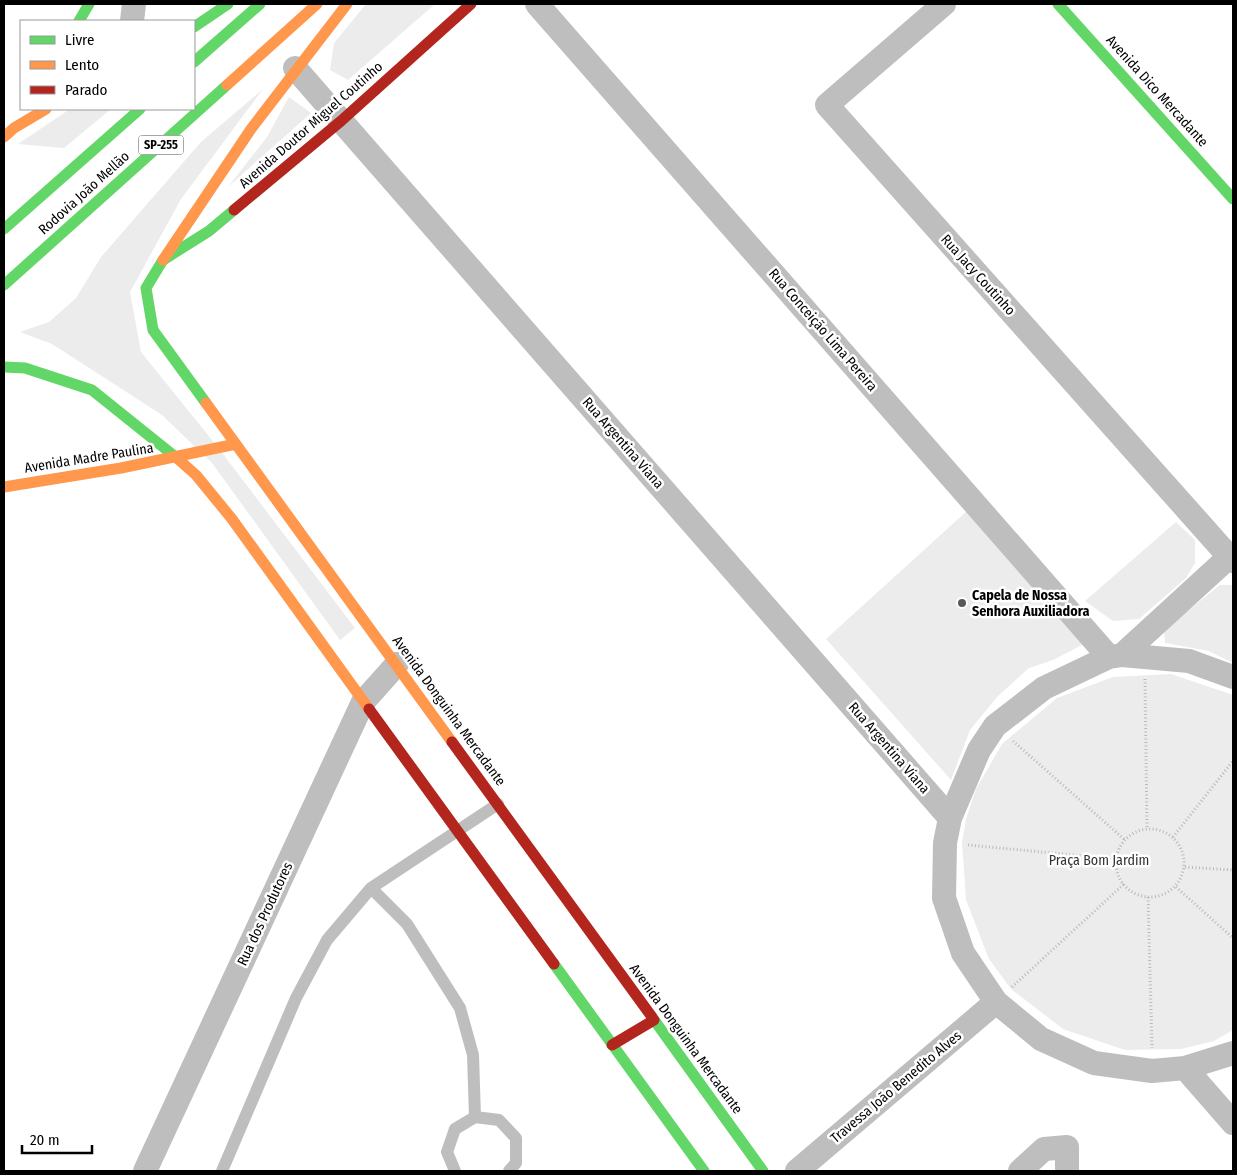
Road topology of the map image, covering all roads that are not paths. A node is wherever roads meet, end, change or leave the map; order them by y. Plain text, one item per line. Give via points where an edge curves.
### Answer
1 (89, 4) edge
2 (134, 4) edge
3 (228, 4) edge
4 (260, 4) edge
5 (317, 4) edge
6 (347, 4) edge
7 (471, 4) edge
8 (537, 4) edge
9 (944, 4) edge
10 (1058, 4) edge
11 (80, 20) edge
12 (132, 20) edge
13 (195, 25) edge
14 (195, 61) edge
15 (295, 68) junction
16 (43, 110) edge
17 (139, 110) edge
18 (342, 121) junction
19 (4, 137) edge
20 (1233, 198) edge
21 (4, 229) edge
22 (163, 260) junction
23 (4, 285) edge
24 (4, 367) edge
25 (236, 444) junction
26 (178, 459) junction
27 (4, 487) edge
28 (1231, 559) edge
29 (1125, 656) junction
30 (397, 664) junction
31 (1233, 677) edge
32 (363, 702) junction
33 (498, 804) junction
34 (950, 818) junction
35 (458, 833) junction
36 (371, 888) junction
37 (996, 1002) junction
38 (654, 1020) junction
39 (612, 1045) junction
40 (1233, 1054) edge
41 (1184, 1068) junction
42 (475, 1117) junction
43 (1233, 1123) edge
44 (145, 1171) edge
45 (222, 1171) edge
46 (455, 1171) edge
47 (510, 1171) edge
48 (704, 1171) edge
49 (764, 1171) edge
50 (797, 1171) edge
51 (1020, 1171) edge
52 (1066, 1171) edge

1 - 11 main road
2 - 12 street
3 - 13 main road
4 - 14 main road
5 - 23 main road, Rodovia João Mellão / SP-255
6 - 15 main road, Avenida Donguinha Mercadante
7 - 18 main road, Avenida Doutor Miguel Coutinho
8 - 29 street, Rua Conceição Lima Pereira
9 - 28 street, Rua Jacy Coutinho via 827,105
10 - 20 main road, Avenida Dico Mercadante
15 - 18 street, Rua Argentina Viana
15 - 22 main road, Avenida Donguinha Mercadante via 210,184
16 - 19 main road
17 - 21 main road, Rodovia João Mellão / SP-255
18 - 22 main road, Avenida Doutor Miguel Coutinho via 209,231
18 - 34 street, Rua Argentina Viana
22 - 25 main road, Avenida Donguinha Mercadante via 146,288 153,330
24 - 26 main road via 25,368 92,390
25 - 26 main road, Avenida Madre Paulina
25 - 30 main road, Avenida Donguinha Mercadante
26 - 27 main road, Avenida Madre Paulina
26 - 32 main road via 215,497
28 - 29 street
29 - 31 street via 1189,661
29 - 34 street via 1044,688 995,726 979,750
30 - 32 street, Rua dos Produtores
30 - 33 main road, Avenida Donguinha Mercadante
32 - 35 main road
32 - 44 street, Rua dos Produtores
33 - 35 lane
33 - 38 main road, Avenida Donguinha Mercadante
34 - 37 street via 944,843 944,898 962,953
35 - 36 lane
35 - 39 main road
36 - 42 lane via 407,924 460,1008 473,1055
36 - 45 lane via 326,940 296,998
37 - 41 street via 1041,1039 1094,1063 1152,1071
37 - 50 street, Travessa João Benedito Alves
38 - 39 main road
38 - 49 main road, Avenida Donguinha Mercadante
39 - 48 main road
40 - 41 street
41 - 43 street
42 - 46 lane via 455,1129 447,1152
42 - 47 lane via 499,1120 516,1138 516,1163
51 - 52 street via 1044,1149 1067,1147

